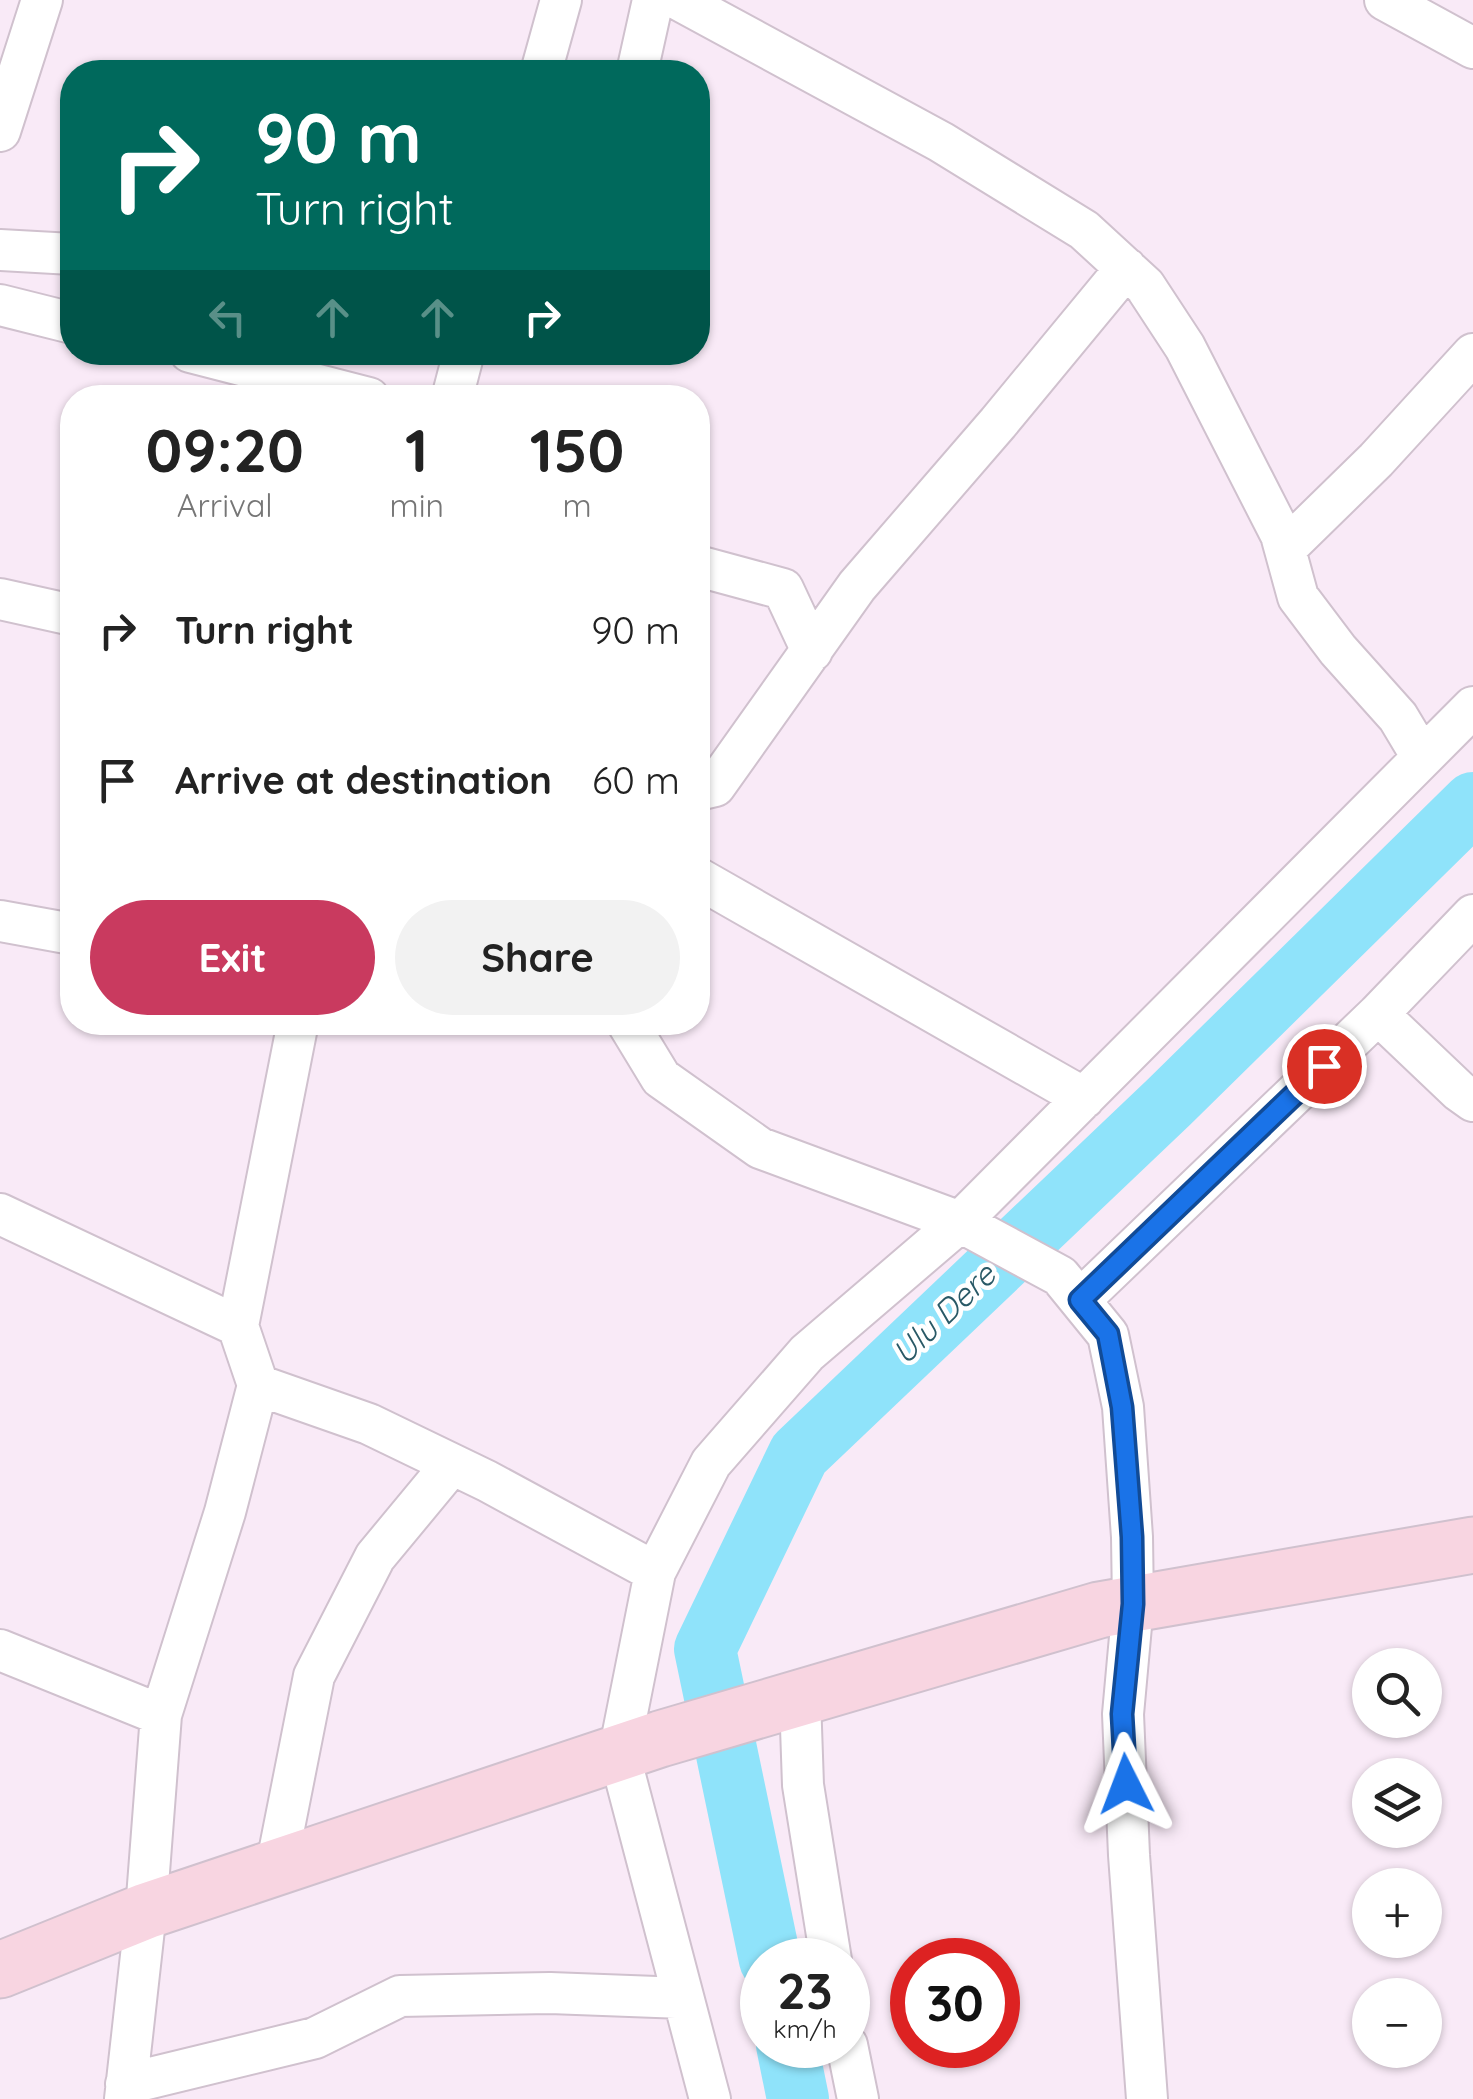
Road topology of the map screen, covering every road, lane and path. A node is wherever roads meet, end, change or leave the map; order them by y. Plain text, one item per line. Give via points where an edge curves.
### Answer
1 (42, 0) edge
2 (561, 0) edge
3 (653, 0) edge
4 (679, 0) edge
5 (1384, 0) edge
6 (1473, 48) edge
7 (544, 60) edge
8 (640, 60) edge
9 (0, 131) edge
10 (0, 250) edge
11 (60, 253) edge
12 (1126, 268) junction
13 (0, 304) edge
14 (60, 320) edge
15 (1473, 354) edge
16 (241, 365) edge
17 (318, 385) edge
18 (1285, 549) junction
19 (710, 569) edge
20 (0, 599) edge
21 (60, 613) edge
22 (812, 651) junction
23 (1473, 706) edge
24 (1422, 757) junction
25 (710, 787) edge
26 (710, 885) edge
27 (1473, 915) edge
28 (0, 921) edge
29 (60, 932) edge
30 (1378, 1014) junction
31 (295, 1035) edge
32 (635, 1035) edge
33 (1084, 1098) junction
34 (1473, 1101) edge
35 (0, 1214) edge
36 (975, 1229) junction
37 (1070, 1288) junction
38 (238, 1326) junction
39 (258, 1385) junction
40 (452, 1464) junction
41 (1473, 1545) edge
42 (654, 1572) junction
43 (1133, 1604) junction
44 (0, 1650) edge
45 (789, 1701) junction
46 (161, 1715) junction
47 (640, 1746) junction
48 (276, 1868) junction
49 (146, 1911) junction
50 (827, 1938) edge
51 (0, 1970) edge
52 (683, 1998) junction
53 (852, 2068) edge
54 (126, 2092) edge
55 (710, 2099) edge
56 (858, 2099) edge
57 (1147, 2099) edge

1 - 9 street
2 - 7 street
3 - 8 street
4 - 12 street via 941,142 1084,230
5 - 6 street
10 - 11 street
12 - 18 street via 1185,347
12 - 22 street via 857,586
13 - 14 street
15 - 18 street
16 - 17 street
18 - 24 street via 1298,596
19 - 22 street via 783,589
20 - 21 street
22 - 25 street
23 - 24 street
24 - 33 street
26 - 33 street
27 - 30 street
28 - 29 street
30 - 34 street
30 - 37 street
31 - 38 street
32 - 36 street via 661,1078 760,1148
33 - 36 street
35 - 38 street
36 - 37 street
36 - 42 street via 807,1353 711,1463
37 - 43 street via 1108,1334 1122,1407
38 - 39 street
39 - 40 street via 369,1424
39 - 46 street
40 - 42 street
40 - 48 street via 376,1558 314,1676
41 - 43 main road
42 - 47 street
43 - 45 main road
43 - 57 street via 1122,1714
44 - 46 street
45 - 47 main road
45 - 50 street
46 - 49 street
47 - 48 main road
47 - 52 street
48 - 49 main road
49 - 51 main road
49 - 54 street
52 - 54 street via 550,1992 400,1996 315,2038
52 - 55 street
53 - 56 street

